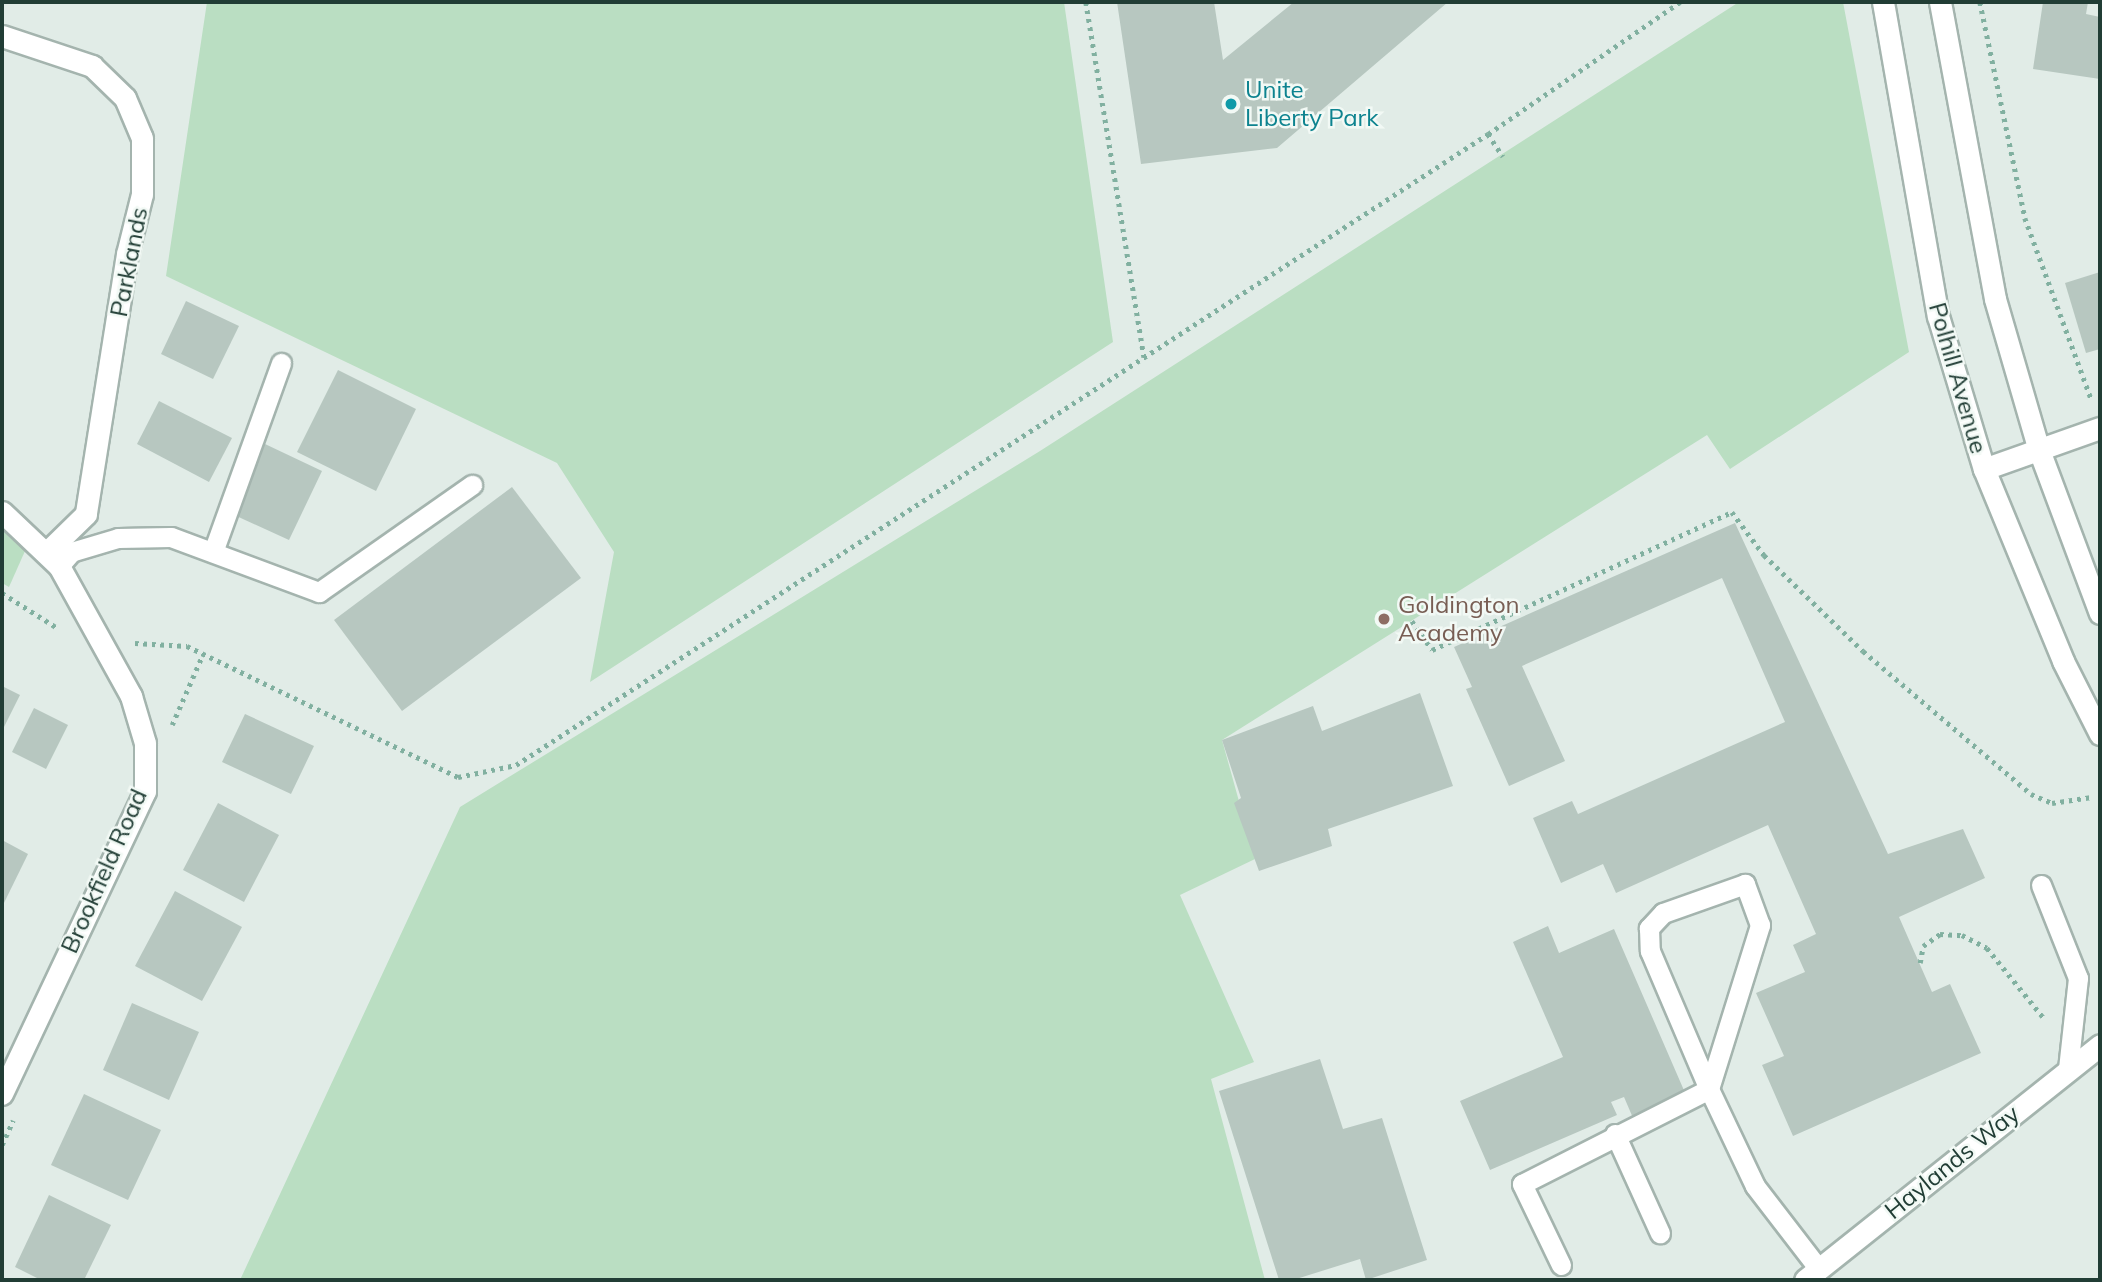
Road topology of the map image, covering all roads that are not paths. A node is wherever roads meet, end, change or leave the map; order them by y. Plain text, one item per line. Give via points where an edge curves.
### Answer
1 (1883, 2) edge
2 (1940, 2) edge
3 (2, 36) edge
4 (281, 363) dead end
5 (2098, 419) edge
6 (2039, 450) junction
7 (1984, 470) junction
8 (472, 485) dead end
9 (2, 512) edge
10 (213, 552) junction
11 (53, 559) junction
12 (2100, 613) edge
13 (2100, 734) edge
14 (2041, 885) dead end
15 (2100, 1045) edge
16 (2068, 1068) junction
17 (1709, 1089) junction
18 (2, 1094) edge
19 (1615, 1134) junction
20 (1660, 1233) dead end
21 (1561, 1265) dead end
22 (1812, 1274) edge

1 - 7 street, Polhill Avenue via 1938,316
2 - 6 street via 1995,299
3 - 11 street, Parklands via 92,66 125,98 142,138 142,194 127,254 86,514
4 - 10 lane
5 - 6 street
6 - 7 street
6 - 12 street
7 - 13 street, Polhill Avenue via 2063,661
8 - 10 lane via 319,592
9 - 11 street, Brookfield Road
10 - 11 lane via 171,537 118,538
11 - 18 street, Brookfield Road via 131,696 145,743 145,791
14 - 16 lane via 2078,978
15 - 16 street, Haylands Way
16 - 22 street, Haylands Way
17 - 17 lane via 1650,951 1649,928 1663,913 1745,884 1760,925
17 - 19 lane
17 - 22 lane via 1755,1186
19 - 20 lane
19 - 21 lane via 1522,1184

